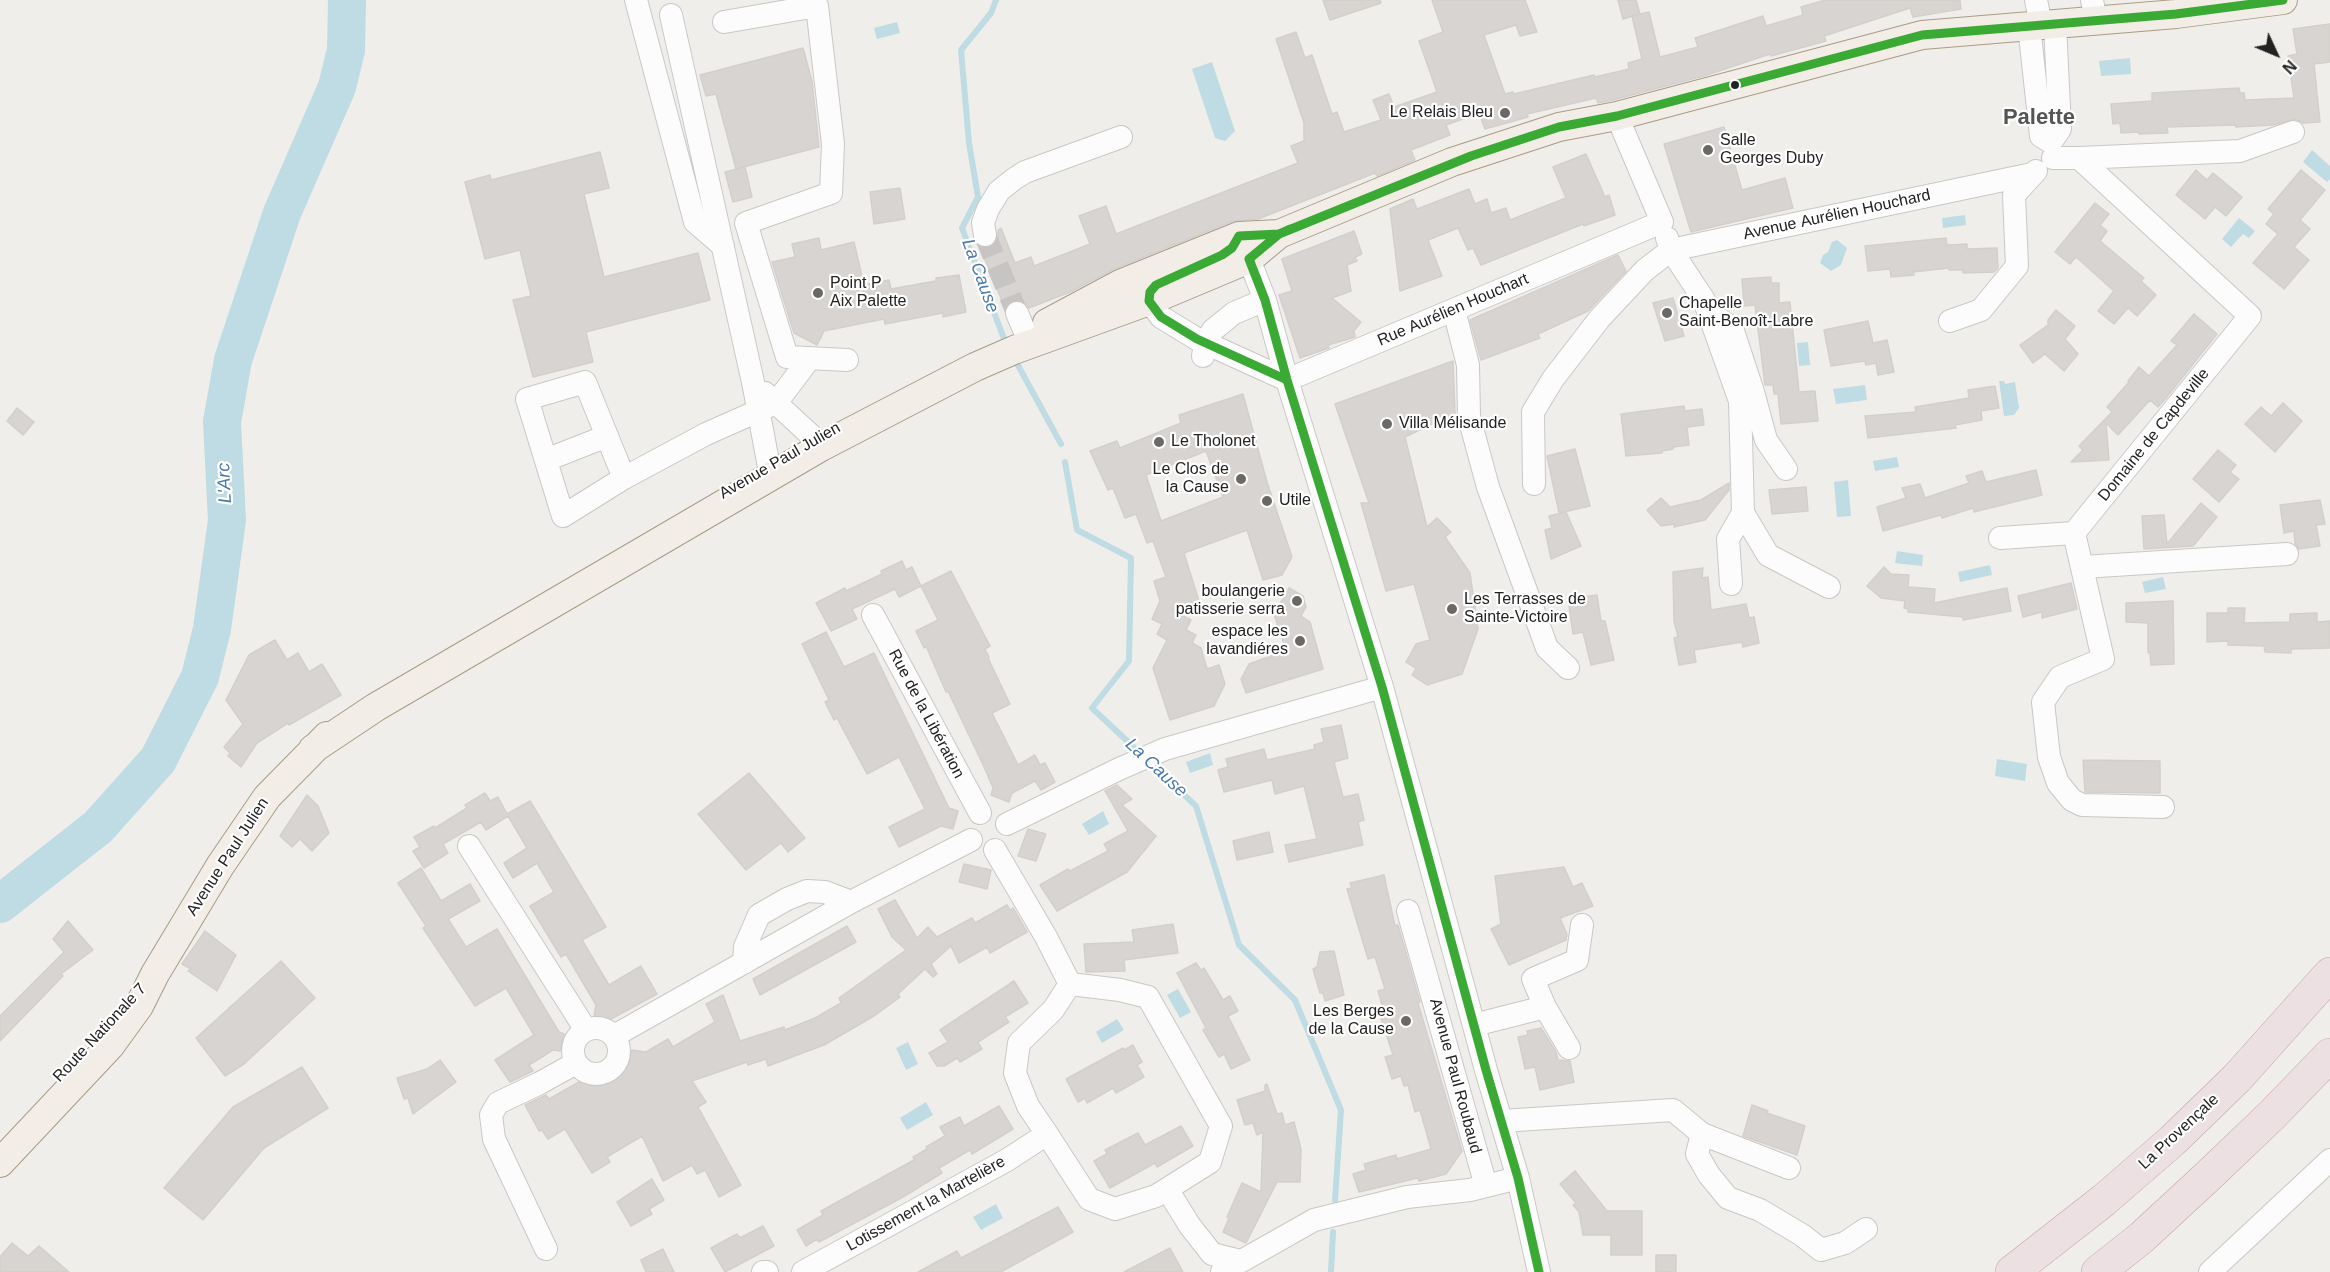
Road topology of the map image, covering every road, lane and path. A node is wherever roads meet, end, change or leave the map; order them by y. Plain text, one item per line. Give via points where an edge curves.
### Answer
1 (636, 0) edge
2 (2283, 0) edge
3 (2149, 8) edge
4 (2094, 10) edge
5 (671, 15) dead end
6 (2040, 19) edge
7 (724, 22) dead end
8 (1617, 116) junction
9 (2293, 132) dead end
10 (1121, 137) dead end
11 (2052, 150) junction
12 (2079, 158) junction
13 (2032, 174) junction
14 (1662, 222) junction
15 (985, 235) tunnel mouth
16 (1237, 245) junction
17 (723, 246) junction
18 (1671, 250) junction
19 (1265, 300) junction
20 (1704, 300) junction
21 (1149, 301) junction
22 (1454, 310) junction
23 (1950, 321) dead end
24 (1019, 337) junction
25 (1204, 350) junction
26 (810, 358) junction
27 (847, 360) dead end
28 (973, 364) junction
29 (1287, 380) junction
30 (767, 406) junction
31 (607, 436) junction
32 (815, 439) junction
33 (546, 460) junction
34 (769, 467) junction
35 (1786, 469) dead end
36 (624, 478) junction
37 (1534, 484) dead end
38 (1743, 513) junction
39 (2074, 533) junction
40 (2000, 538) dead end
41 (2287, 554) dead end
42 (2083, 567) junction
43 (1731, 584) dead end
44 (1829, 586) dead end
45 (873, 615) dead end
46 (1568, 668) dead end
47 (1382, 687) junction
48 (313, 749) junction
49 (2163, 807) dead end
50 (980, 813) junction
51 (1007, 824) junction
52 (971, 840) junction
53 (469, 846) dead end
54 (995, 850) junction
55 (851, 902) junction
56 (1408, 911) dead end
57 (1582, 925) dead end
58 (1456, 957) junction
59 (744, 963) junction
60 (1425, 966) junction
61 (155, 974) junction
62 (2330, 974) edge
63 (1070, 984) junction
64 (1545, 1007) junction
65 (1474, 1024) junction
66 (586, 1030) junction
67 (614, 1036) junction
68 (1569, 1048) dead end
69 (2330, 1055) edge
70 (576, 1063) junction
71 (1501, 1121) junction
72 (1047, 1134) junction
73 (1702, 1134) junction
74 (0, 1139) edge
75 (2330, 1160) edge
76 (0, 1162) edge
77 (1789, 1168) dead end
78 (1518, 1178) junction
79 (1486, 1186) junction
80 (1167, 1189) junction
81 (1866, 1229) dead end
82 (546, 1249) dead end
83 (1231, 1266) edge
84 (803, 1272) edge
85 (1539, 1272) edge
86 (2012, 1272) edge
87 (2098, 1272) edge
88 (2210, 1272) edge

1 - 17 street via 695,222
2 - 3 main road, Avenue Paul Julien
3 - 4 main road, Avenue Paul Julien
4 - 6 main road, Avenue Paul Julien
5 - 17 street
6 - 8 main road, Avenue Paul Julien via 1922,35
6 - 11 street via 2041,136
7 - 26 street via 817,6 833,144 831,193 746,222 787,357
8 - 14 street
8 - 16 main road, Avenue Paul Julien via 1559,127 1452,162 1279,234
9 - 12 street via 2240,150
10 - 15 street via 1014,179 999,191 988,208 983,223
11 - 12 street
11 - 13 street
12 - 39 street, Domaine de Capdeville via 2250,316
13 - 18 street, Avenue Aurélien Houchard
13 - 23 street via 2014,195 2017,266 1981,310
14 - 18 street
14 - 22 street, Rue Aurélien Houchart
16 - 19 street, Avenue Paul Roubaud
16 - 21 main road, Avenue Paul Julien
16 - 24 main road, Avenue Paul Julien via 1120,284
17 - 30 street via 753,382
18 - 20 street
18 - 37 street via 1645,270 1600,318 1533,412
19 - 25 street via 1234,313 1213,330
19 - 29 street, Avenue Paul Roubaud
20 - 35 street via 1732,328 1766,440
20 - 38 street via 1740,401
21 - 24 main road, Avenue Paul Julien
21 - 25 street via 1161,317
22 - 29 street, Rue Aurélien Houchart
22 - 46 street via 1468,365 1469,417 1488,487 1548,648
24 - 28 main road, Avenue Paul Julien
25 - 29 street
26 - 27 street
26 - 30 street
28 - 32 main road, Avenue Paul Julien
28 - 48 main road, Avenue Paul Julien via 821,447 376,706
29 - 47 street, Avenue Paul Roubaud
30 - 32 street
30 - 34 street
30 - 36 street
31 - 33 street
31 - 33 street via 585,382 527,399
31 - 36 street
32 - 34 main road, Avenue Paul Julien
33 - 36 street via 563,516
34 - 48 main road, Avenue Paul Julien via 374,692
38 - 43 street via 1728,539
38 - 44 street via 1768,555
39 - 40 street
39 - 42 street
41 - 42 street
42 - 49 street via 2103,659 2060,677 2043,702 2049,757 2058,783 2072,800 2082,805
45 - 50 street, Rue de la Libération
47 - 51 street via 1165,749
47 - 58 street, Avenue Paul Roubaud
48 - 61 main road, Avenue Paul Julien via 267,797
50 - 51 street via 993,812
50 - 52 street via 970,823
51 - 54 street via 1005,842
52 - 54 street via 982,850
52 - 55 street
53 - 66 street
54 - 63 street
55 - 59 street
55 - 59 street via 825,892 807,891 787,899 759,915 745,947
56 - 60 street, Avenue Paul Roubaud
57 - 64 street via 1577,960 1533,979
58 - 60 street
58 - 65 street, Avenue Paul Roubaud
59 - 67 street
60 - 79 street, Avenue Paul Roubaud
61 - 74 main road, Route Nationale 7
61 - 76 main road, Route Nationale 7 via 139,1006 110,1046
62 - 86 highway, La Provençale via 2236,1078 2172,1141
63 - 72 street via 1053,1010 1019,1043 1015,1073 1028,1106
63 - 80 street via 1148,997 1221,1126 1210,1161
64 - 65 street
64 - 68 street
65 - 71 street, Avenue Paul Roubaud
66 - 67 street via 601,1029
66 - 70 street via 576,1041
67 - 70 street via 618,1058 609,1070 595,1074
69 - 87 highway via 2206,1178
70 - 82 street via 498,1103 491,1115 495,1138
71 - 73 street via 1673,1110
71 - 78 street, Avenue Paul Roubaud
72 - 80 street via 1089,1199 1115,1209
72 - 84 street, Lotissement la Martelière
73 - 77 street
73 - 81 street via 1697,1154 1728,1198 1760,1210 1821,1250 1845,1243
75 - 88 street
78 - 79 street
78 - 85 street, Avenue Paul Roubaud
79 - 83 street via 1407,1197 1314,1220
80 - 83 street via 1212,1254

